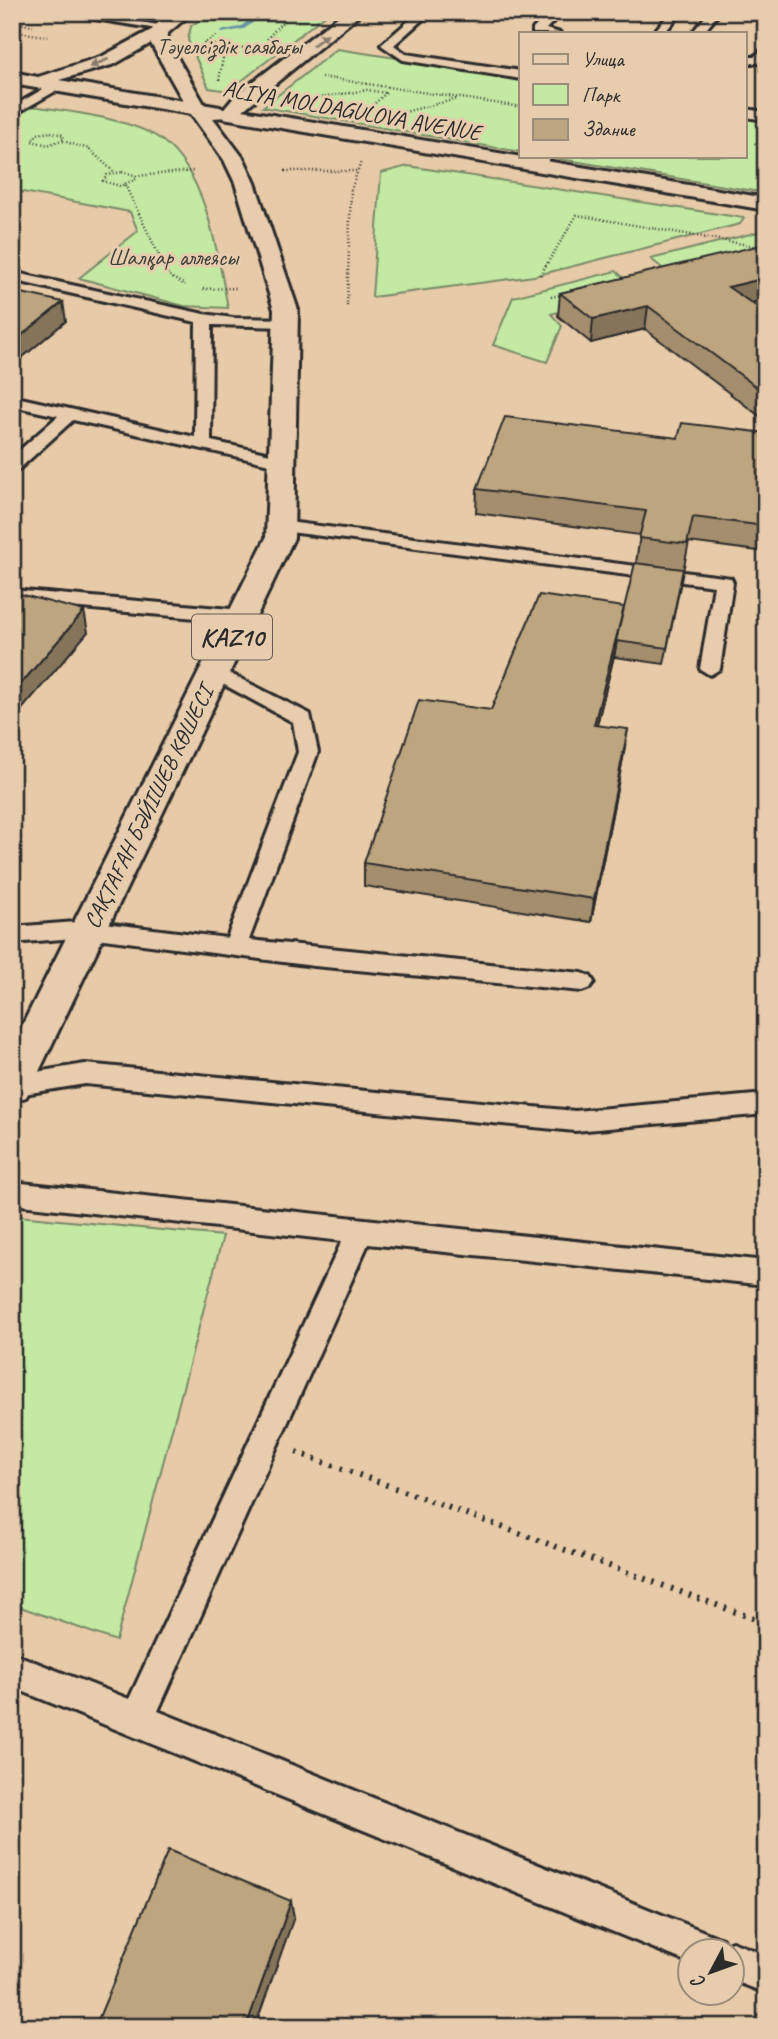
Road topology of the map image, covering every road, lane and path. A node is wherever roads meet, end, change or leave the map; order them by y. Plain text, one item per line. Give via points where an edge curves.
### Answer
1 (56, 12) edge
2 (185, 12) edge
3 (291, 12) edge
4 (355, 12) edge
5 (426, 12) edge
6 (557, 12) edge
7 (677, 12) edge
8 (715, 12) edge
9 (747, 12) edge
10 (766, 15) edge
11 (161, 29) junction
12 (546, 32) edge
13 (660, 32) edge
14 (698, 32) edge
15 (216, 36) dead end
16 (225, 47) junction
17 (766, 49) edge
18 (746, 60) edge
19 (519, 75) edge
20 (315, 76) dead end
21 (22, 79) edge
22 (219, 83) dead end
23 (57, 85) junction
24 (392, 88) junction
25 (386, 93) junction
26 (472, 94) dead end
27 (460, 98) junction
28 (309, 100) dead end
29 (519, 107) edge
30 (197, 108) junction
31 (12, 111) edge
32 (366, 112) dead end
33 (399, 113) dead end
34 (746, 113) edge
35 (229, 114) junction
36 (766, 116) edge
37 (62, 140) junction
38 (519, 158) edge
39 (521, 158) edge
40 (234, 159) junction
41 (361, 161) dead end
42 (541, 161) edge
43 (194, 170) dead end
44 (357, 171) junction
45 (115, 172) junction
46 (285, 172) dead end
47 (135, 176) junction
48 (125, 185) junction
49 (766, 204) edge
50 (760, 247) junction
51 (766, 248) edge
52 (747, 250) edge
53 (12, 275) edge
54 (540, 275) dead end
55 (43, 282) junction
56 (237, 288) dead end
57 (564, 294) edge
58 (22, 297) edge
59 (551, 297) dead end
60 (766, 304) edge
61 (347, 306) dead end
62 (766, 315) edge
63 (204, 319) junction
64 (288, 322) junction
65 (12, 401) edge
66 (70, 414) junction
67 (203, 444) junction
68 (283, 462) junction
69 (12, 466) edge
70 (281, 526) junction
71 (12, 597) edge
72 (242, 616) junction
73 (710, 669) dead end
74 (215, 672) junction
75 (88, 929) junction
76 (12, 935) edge
77 (235, 947) junction
78 (582, 982) dead end
79 (12, 1086) edge
80 (766, 1104) edge
81 (12, 1193) edge
82 (360, 1232) junction
83 (766, 1273) edge
84 (264, 1441) junction
85 (766, 1623) edge
86 (12, 1670) edge
87 (137, 1719) junction
88 (677, 1938) edge
89 (746, 1966) edge
90 (766, 1974) edge

1 - 11 lane
2 - 11 main road
3 - 16 path via 251,51
35 -> 4 main road
5 - 19 lane via 387,45 403,57
6 - 12 lane via 537,31
7 - 13 lane
8 - 14 lane
9 - 10 lane
11 -> 21 main road via 94,66
11 - 30 main road, САҚТАҒАН БӘЙІШЕВ КӨШЕСІ via 159,40
15 - 16 path via 204,44
16 - 22 path
17 - 18 lane via 757,61
20 - 24 path
21 - 23 main road, ALIYA MOLDAGULOVA AVENUE
23 - 30 main road, ALIYA MOLDAGULOVA AVENUE
23 - 31 lane
24 - 25 path
24 - 27 path
25 - 28 path via 368,90
25 - 32 path
26 - 27 path
27 - 29 path
27 - 33 path
30 - 35 main road, ALIYA MOLDAGULOVA AVENUE
30 - 40 main road, САҚТАҒАН БӘЙІШЕВ КӨШЕСІ / KAZ10
34 - 36 lane
35 - 38 main road, ALIYA MOLDAGULOVA AVENUE
35 - 40 main road, САҚТАҒАН БӘЙІШЕВ КӨШЕСІ / KAZ10
37 - 37 path via 43,145 32,138 51,132 63,135
37 - 45 path via 89,149
39 - 42 main road, ALIYA MOLDAGULOVA AVENUE
40 - 64 main road, САҚТАҒАН БӘЙІШЕВ КӨШЕСІ / KAZ10 via 254,202
41 - 44 path
42 - 49 main road, ALIYA MOLDAGULOVA AVENUE
43 - 47 path
44 - 46 path
44 - 61 path via 351,190
45 - 47 path
45 - 48 path via 103,181
47 - 48 path
48 - 56 path via 169,276 193,289
50 - 51 path
50 - 52 path
50 - 54 path via 577,215
53 - 55 lane
55 - 58 lane
55 - 63 lane
57 - 59 path
60 - 62 path via 754,307
63 - 64 lane
63 - 67 lane
64 - 68 main road, САҚТАҒАН БӘЙІШЕВ КӨШЕСІ / KAZ10
65 - 66 lane
66 - 67 lane
66 - 69 lane
67 - 68 lane
68 - 70 main road, САҚТАҒАН БӘЙІШЕВ КӨШЕСІ / KAZ10
70 - 72 main road, САҚТАҒАН БӘЙІШЕВ КӨШЕСІ / KAZ10 via 280,538
70 - 73 lane via 724,582
71 - 72 lane
72 - 74 main road, САҚТАҒАН БӘЙІШЕВ КӨШЕСІ / KAZ10
74 - 75 main road, САҚТАҒАН БӘЙІШЕВ КӨШЕСІ / KAZ10
74 - 77 lane via 303,719 308,752
75 - 76 lane
75 - 77 lane
75 - 79 main road, САҚТАҒАН БӘЙІШЕВ КӨШЕСІ / KAZ10
77 - 78 lane
79 - 80 lane via 85,1074 575,1121
81 - 82 lane
82 - 83 lane
82 - 84 lane
84 - 85 path
84 - 87 lane
86 - 87 lane
87 - 88 lane
89 - 90 lane

